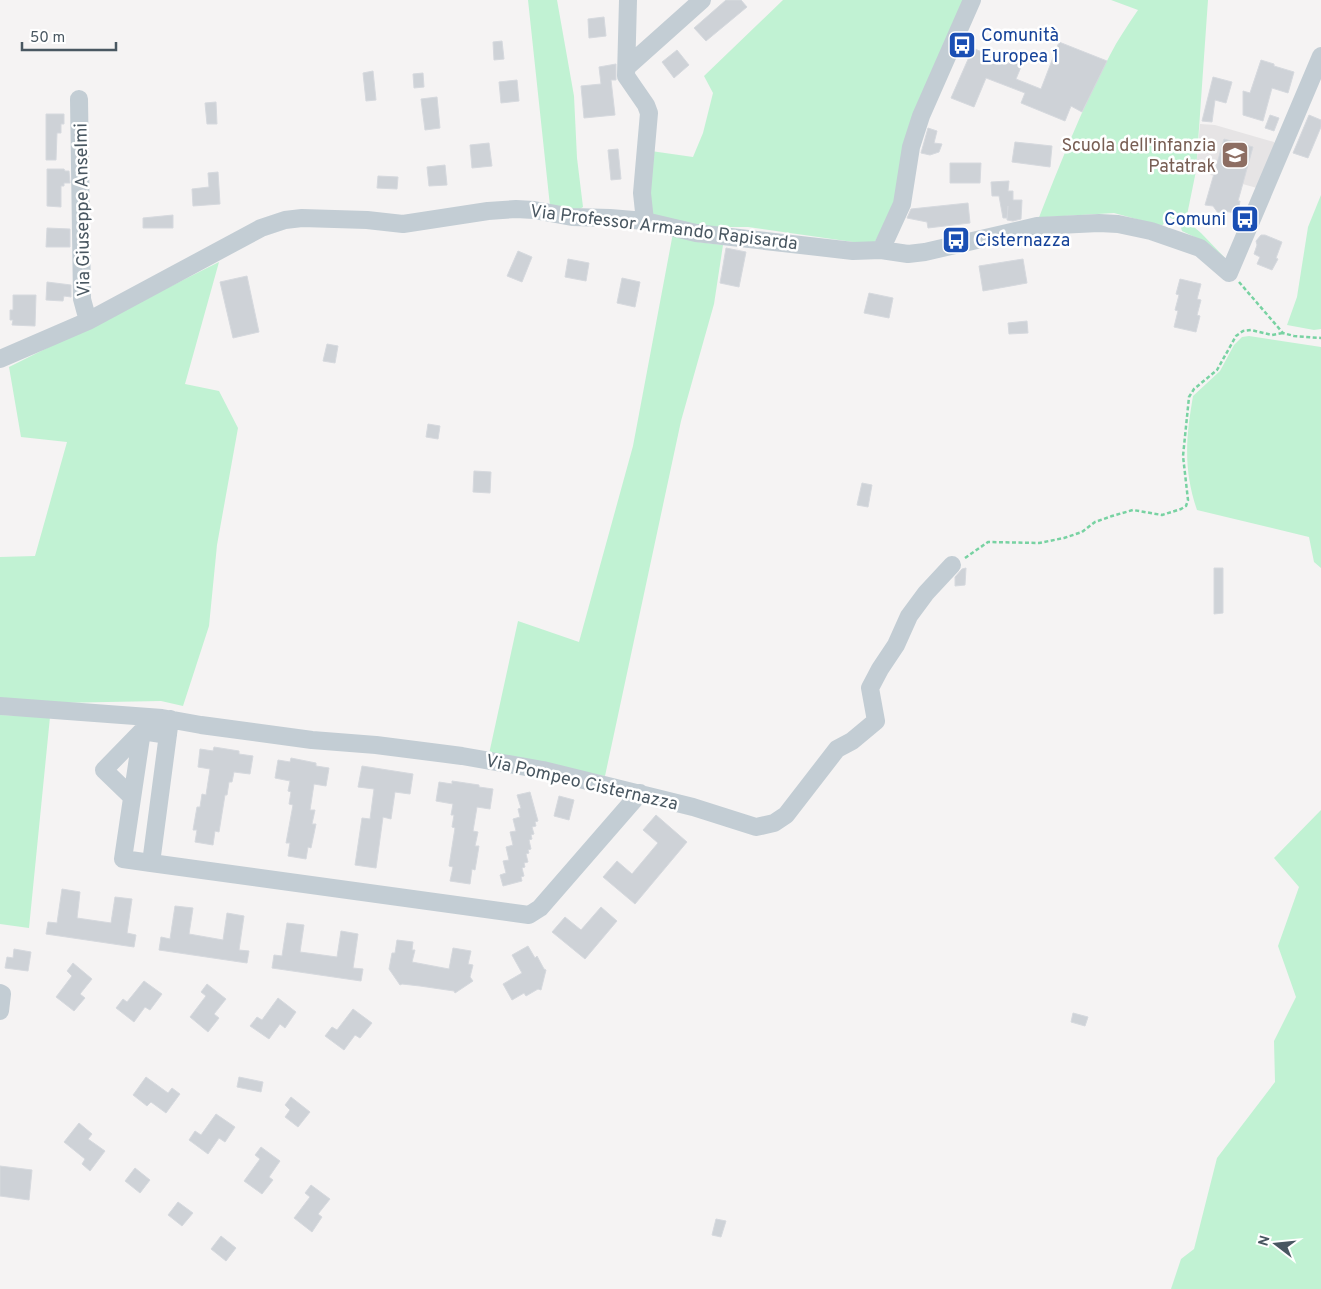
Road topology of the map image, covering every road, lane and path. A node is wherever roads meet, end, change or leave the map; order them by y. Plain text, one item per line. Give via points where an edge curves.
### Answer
1 (628, 0) edge
2 (702, 0) edge
3 (972, 0) edge
4 (1321, 56) edge
5 (627, 67) junction
6 (79, 99) dead end
7 (645, 221) junction
8 (881, 250) junction
9 (1229, 273) junction
10 (88, 321) junction
11 (1284, 333) junction
12 (1321, 338) edge
13 (0, 359) edge
14 (952, 564) joint
15 (0, 706) edge
16 (169, 727) junction
17 (142, 731) junction
18 (640, 793) junction
19 (132, 797) junction
20 (151, 864) junction
21 (0, 994) edge
22 (0, 1011) edge

1 - 5 street
2 - 5 street
3 - 8 street via 920,116 911,147 902,204
4 - 9 street
5 - 7 street via 626,76 649,113 642,193
6 - 10 street, Via Giuseppe Anselmi via 82,299
7 - 8 street, Via Professor Armando Rapisarda via 696,233 853,251
7 - 10 street, Via Professor Armando Rapisarda via 572,217 516,209 403,224 367,220 285,220 261,228
8 - 9 street, Via Professor Armando Rapisarda via 908,254 1037,226 1118,224 1151,231 1200,248
9 - 11 path
10 - 13 street, Via Professor Armando Rapisarda
11 - 12 path
11 - 14 path via 1272,335 1243,331 1236,336 1217,370 1189,397 1183,456 1186,506 1162,515 1133,510 1094,522 1082,532 1039,543 988,542 971,556
14 - 18 street, Via Pompeo Cisternazza via 909,616 870,688 876,721 837,749 786,815 774,823 756,827
15 - 16 street, Via Pompeo Cisternazza
16 - 17 street
16 - 18 street, Via Pompeo Cisternazza via 201,725 462,756 543,770
16 - 20 street
17 - 19 street
17 - 19 street via 104,770
18 - 20 street via 540,908 529,915
19 - 20 street via 123,859
21 - 22 street

